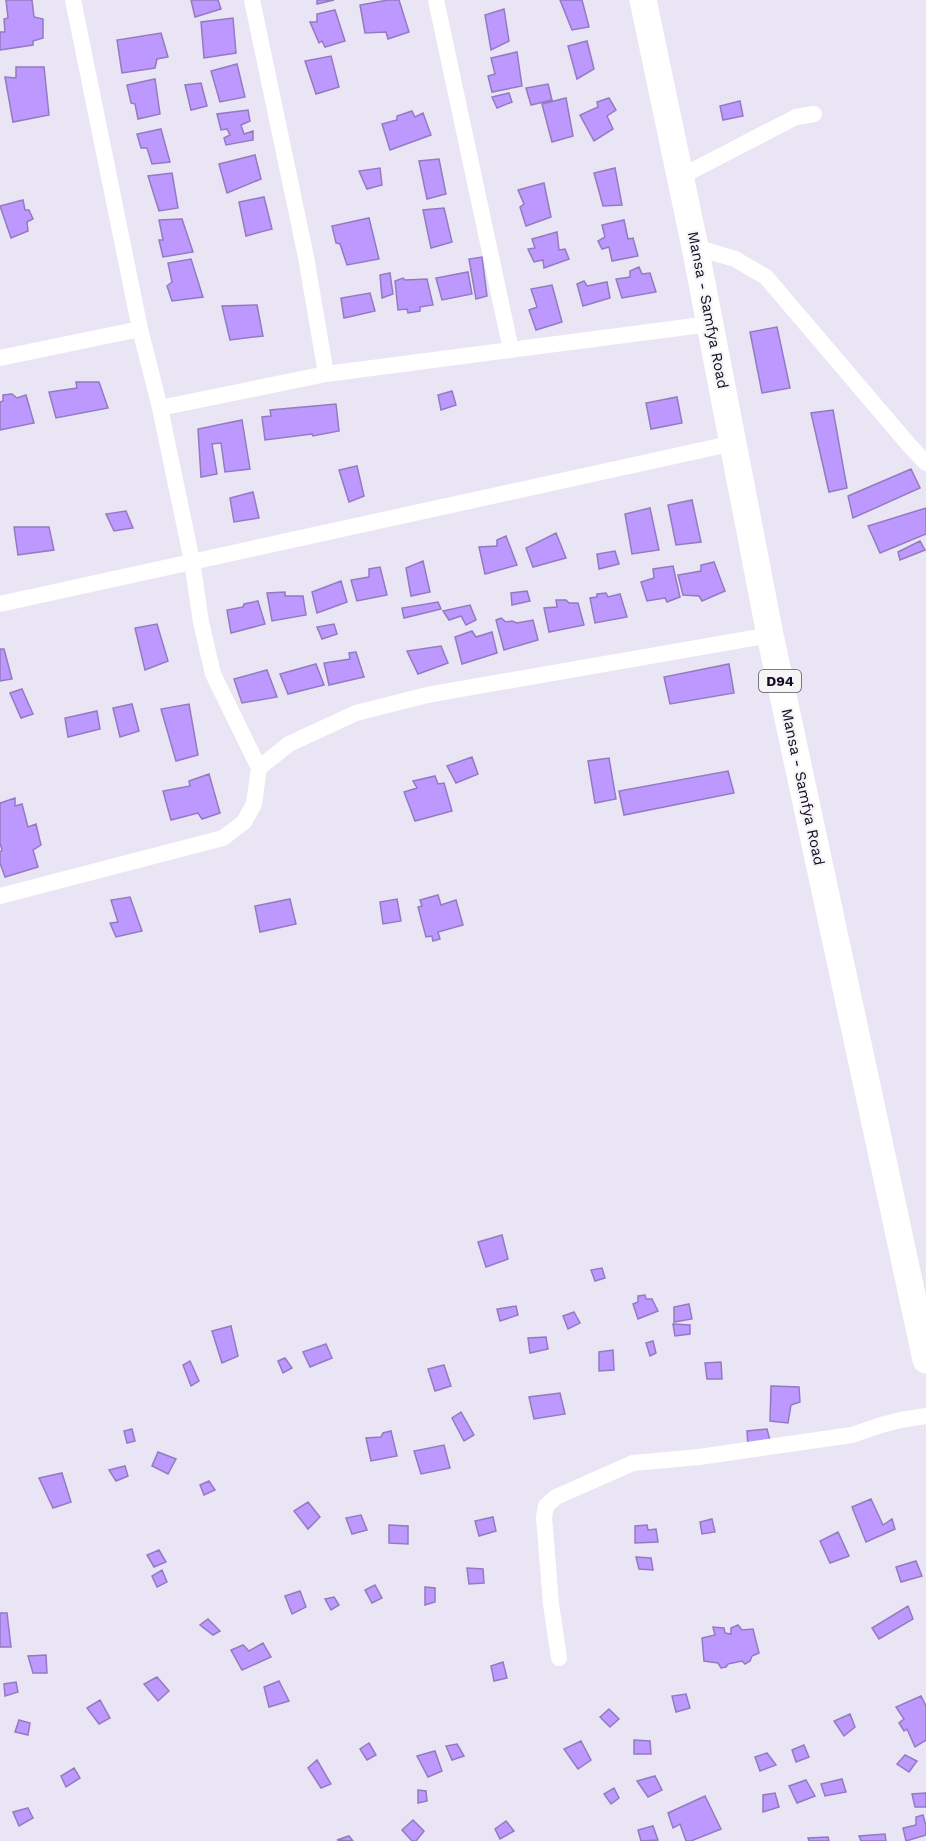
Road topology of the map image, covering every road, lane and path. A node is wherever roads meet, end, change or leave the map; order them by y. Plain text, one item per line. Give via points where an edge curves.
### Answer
1 (73, 0) edge
2 (252, 0) edge
3 (436, 0) edge
4 (643, 0) edge
5 (814, 114) dead end
6 (680, 177) junction
7 (695, 247) junction
8 (710, 324) junction
9 (140, 329) junction
10 (511, 350) junction
11 (0, 358) edge
12 (326, 374) junction
13 (160, 408) junction
14 (734, 443) junction
15 (926, 463) edge
16 (192, 561) junction
17 (0, 604) edge
18 (771, 635) junction
19 (259, 768) junction
20 (0, 896) edge
21 (926, 1360) edge
22 (926, 1416) edge
23 (558, 1658) dead end

1 - 9 street
2 - 12 street via 306,257
3 - 10 street
4 - 6 main road, Mansa - Samfya Road / D94
5 - 6 street via 796,117
6 - 7 main road, Mansa - Samfya Road / D94
7 - 8 main road, Mansa - Samfya Road / D94
7 - 15 street via 735,259 766,277
8 - 10 street
8 - 14 main road, Mansa - Samfya Road / D94
9 - 11 street
9 - 13 street
10 - 12 street
12 - 13 street
13 - 16 street
14 - 16 street
14 - 18 main road, Mansa - Samfya Road / D94
16 - 17 street
16 - 19 street via 213,674
18 - 19 street via 427,695 366,710 289,744
18 - 21 main road, Mansa - Samfya Road / D94
19 - 20 street via 254,804 244,822 223,838
22 - 23 street via 881,1425 852,1436 633,1463 556,1497 546,1506 544,1518

